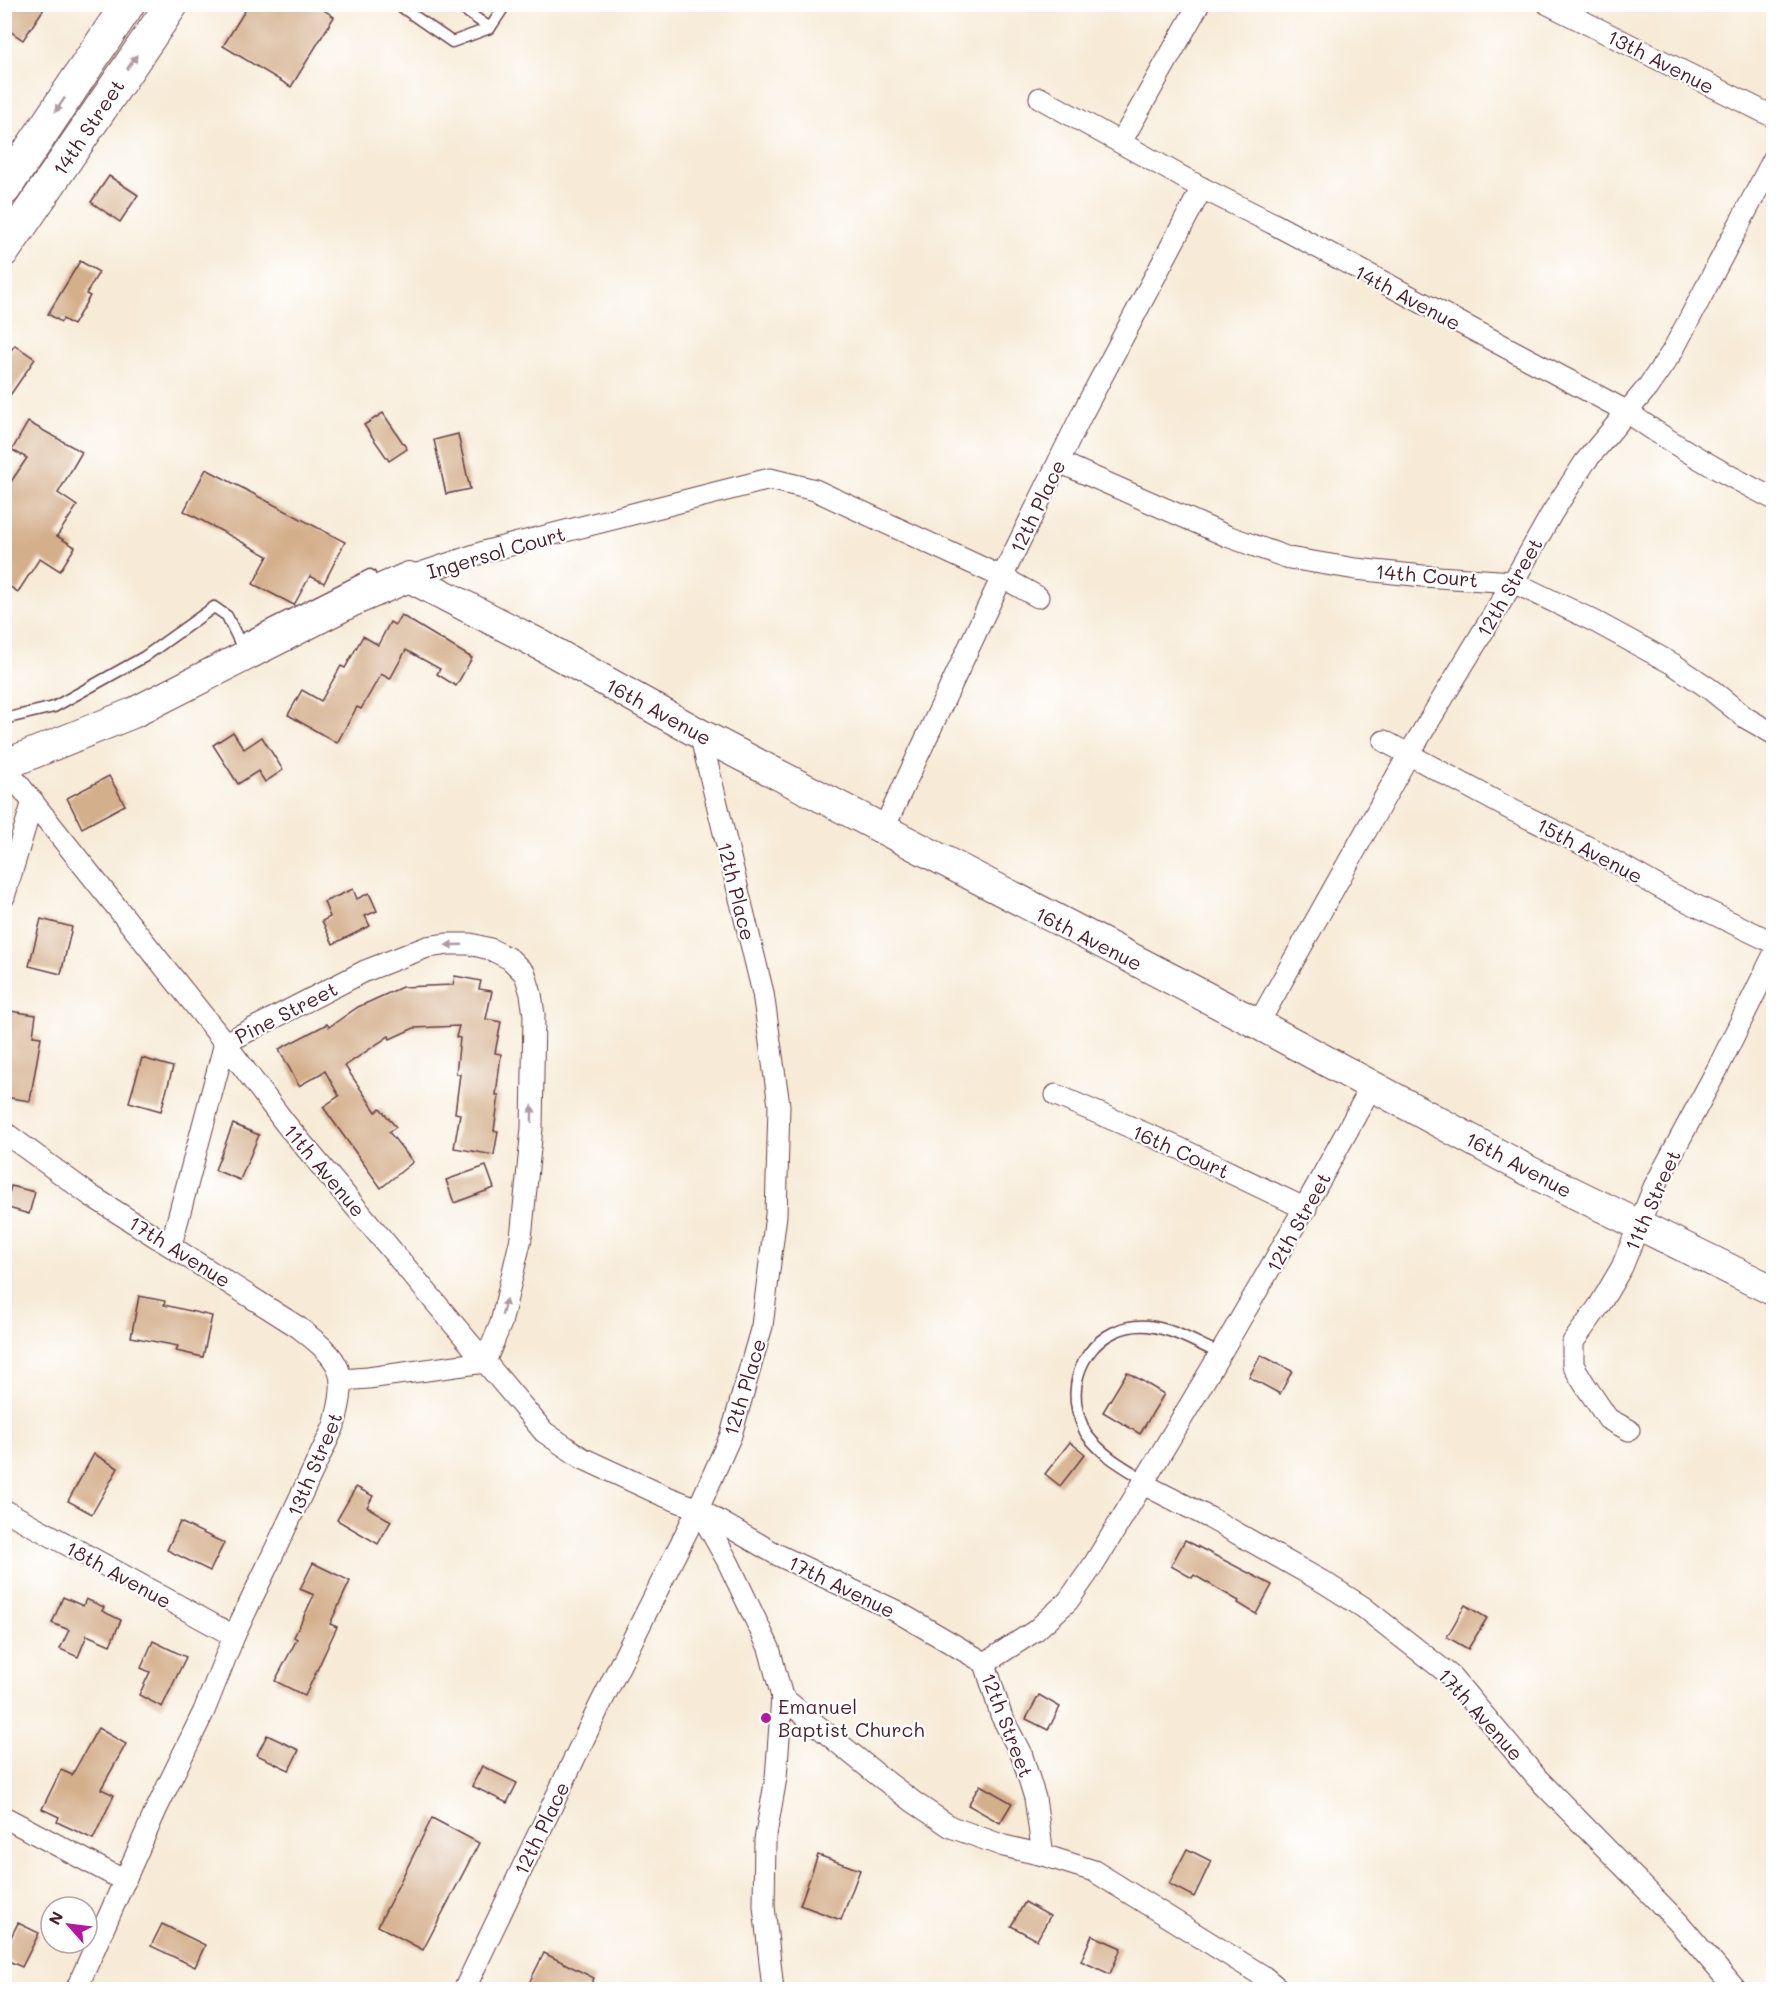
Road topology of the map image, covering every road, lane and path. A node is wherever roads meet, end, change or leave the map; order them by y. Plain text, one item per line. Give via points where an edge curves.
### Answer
1 (128, 4) edge
2 (172, 4) edge
3 (398, 4) edge
4 (456, 4) edge
5 (506, 4) edge
6 (1198, 4) edge
7 (1548, 4) edge
8 (490, 28) junction
9 (1040, 98) dead end
10 (1773, 117) edge
11 (1121, 142) junction
12 (1773, 158) edge
13 (6, 182) edge
14 (1202, 188) junction
15 (42, 194) junction
16 (4, 250) edge
17 (1626, 411) junction
18 (1059, 462) junction
19 (1773, 499) edge
20 (370, 574) dead end
21 (409, 576) junction
22 (1002, 577) junction
23 (1513, 582) junction
24 (1038, 597) dead end
25 (242, 649) junction
26 (4, 719) edge
27 (700, 734) junction
28 (1773, 734) edge
29 (1384, 741) dead end
30 (1408, 754) junction
31 (4, 766) edge
32 (33, 801) junction
33 (883, 830) junction
34 (4, 897) edge
35 (1773, 943) edge
36 (1773, 954) edge
37 (1258, 1024) junction
38 (225, 1043) junction
39 (1371, 1087) junction
40 (1056, 1095) dead end
41 (4, 1132) edge
42 (1306, 1209) junction
43 (1640, 1225) junction
44 (171, 1245) junction
45 (1773, 1291) edge
46 (1221, 1354) junction
47 (485, 1362) junction
48 (342, 1380) junction
49 (1629, 1430) dead end
50 (1144, 1482) junction
51 (698, 1509) junction
52 (4, 1510) edge
53 (234, 1636) junction
54 (985, 1663) junction
55 (782, 1697) junction
56 (4, 1817) edge
57 (1043, 1855) junction
58 (125, 1881) junction
59 (76, 1989) edge
60 (464, 1989) edge
61 (773, 1989) edge
62 (1280, 1989) edge
63 (1736, 1989) edge

1 -> 13 main road, 14th Street
15 -> 2 main road, 14th Street
3 - 8 lane via 452,42
4 - 8 lane
5 - 8 lane
6 - 11 street
7 - 10 street, 13th Avenue
9 - 11 street, 14th Avenue
11 - 14 street, 14th Avenue
12 - 17 street, 12th Street via 1672,352
13 - 15 street
14 - 17 street, 14th Avenue
14 - 18 street, 12th Place
15 - 16 main road, 14th Street
17 - 19 street, 14th Avenue via 1717,470
17 - 23 street, 12th Street via 1585,462
18 - 22 street, 12th Place
18 - 23 street, 14th Court via 1227,536 1289,558 1356,569
20 - 25 lane
21 - 22 street, Ingersol Court via 487,551 770,479 815,490
21 - 25 street, Ingersol Court
21 - 27 street, 16th Avenue
22 - 24 street
22 - 33 street, 12th Place
23 - 28 street, 14th Court via 1673,664
23 - 30 street, 12th Street
25 - 26 lane via 227,616 214,607 144,657 54,707
25 - 31 street, Ingersol Court via 133,713
27 - 33 street, 16th Avenue
27 - 51 street, 12th Place via 763,993 779,1104 776,1215 762,1326 731,1435
29 - 30 street
30 - 35 street, 15th Avenue
30 - 37 street, 12th Street
31 - 32 street, 11th Avenue
32 - 34 street
32 - 38 street, 11th Avenue
33 - 37 street, 16th Avenue
36 - 43 street, 11th Street via 1654,1187
37 - 39 street, 16th Avenue
38 - 44 street, Pine Street
38 - 47 street, 11th Avenue via 285,1123
47 -> 38 street, Pine Street via 501,1323 521,1238 532,1128 534,1015 525,974 510,959 490,949 470,944 427,947 364,971
39 - 42 street, 12th Street
39 - 43 street, 16th Avenue via 1528,1171
40 - 42 street, 16th Court
41 - 44 street, 17th Avenue via 90,1195
42 - 46 street, 12th Street
43 - 45 street, 16th Avenue
43 - 49 street, 11th Street via 1622,1267 1573,1342 1574,1365 1585,1384 1608,1419
44 - 48 street, 17th Avenue via 318,1342 335,1359
46 - 50 street, 12th Street
46 - 50 lane via 1179,1334 1148,1326 1118,1329 1092,1348 1076,1380 1075,1405 1086,1434 1107,1456
47 - 48 street
47 - 51 street, 11th Avenue via 544,1432 582,1458
48 - 53 street, 13th Street via 333,1426
50 - 54 street, 12th Street via 1068,1601 1035,1631
50 - 63 street, 17th Avenue via 1363,1607 1450,1676 1537,1778 1678,1922
51 - 54 street, 17th Avenue via 776,1554 896,1611
51 - 55 street via 769,1648
51 - 60 street, 12th Place
52 - 53 street, 18th Avenue
53 - 58 street, 13th Street via 204,1711
54 - 57 street, 12th Street via 1001,1715 1022,1756 1032,1788
55 - 57 street via 879,1776 951,1827
55 - 61 street via 776,1778 765,1840 764,1906
56 - 58 street
57 - 62 street via 1094,1871
58 - 59 street, 13th Street

